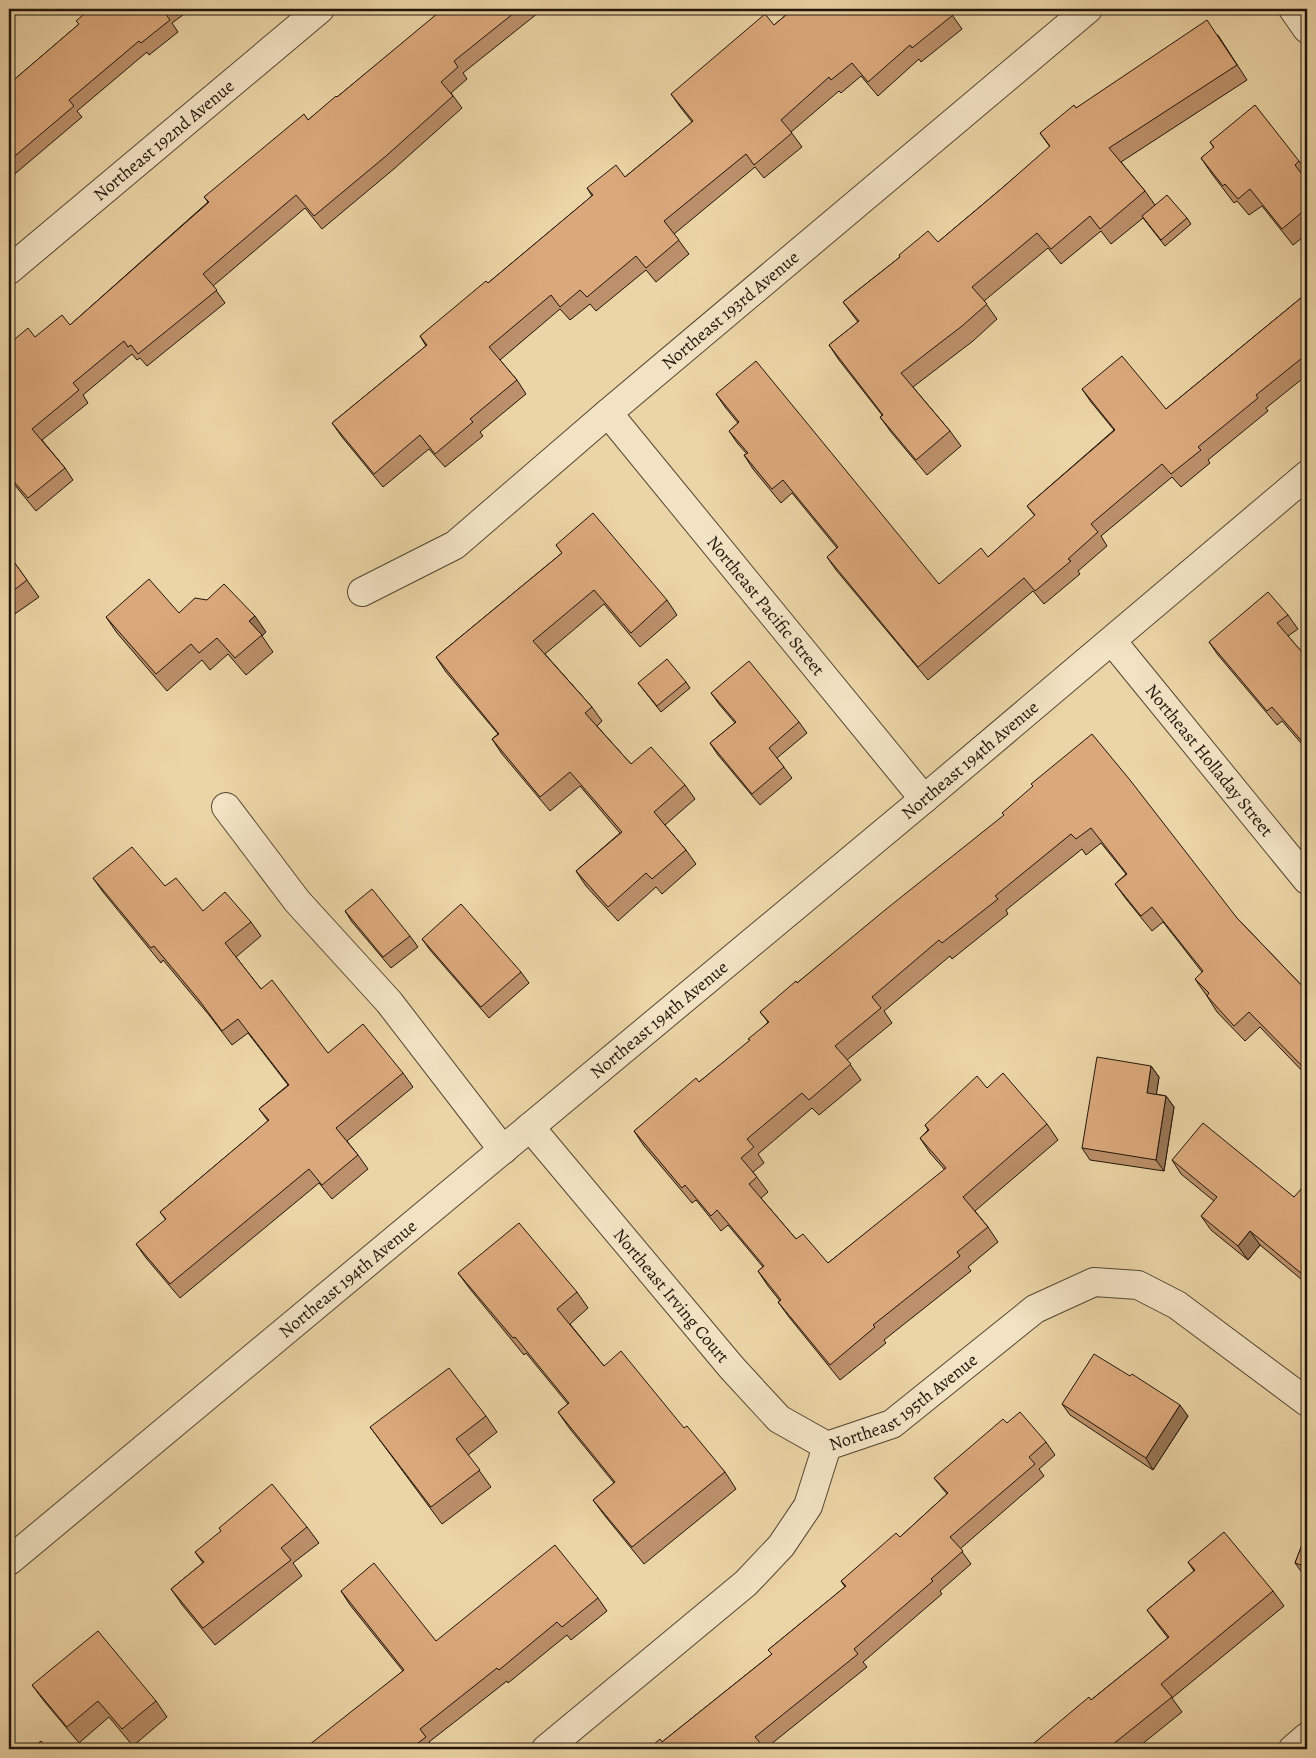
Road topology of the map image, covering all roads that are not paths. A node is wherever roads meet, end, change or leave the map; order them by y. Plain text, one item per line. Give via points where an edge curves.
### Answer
1 (320, 9) edge
2 (1088, 9) edge
3 (1293, 9) edge
4 (1307, 29) edge
5 (9, 270) edge
6 (608, 413) junction
7 (1307, 475) edge
8 (362, 592) dead end
9 (1112, 641) junction
10 (924, 799) junction
11 (226, 807) dead end
12 (1307, 880) edge
13 (530, 1127) junction
14 (503, 1150) junction
15 (1307, 1402) edge
16 (827, 1446) junction
17 (9, 1561) edge
18 (1307, 1737) edge
19 (546, 1749) edge
20 (1293, 1749) edge

1 - 5 street, Northeast 192nd Avenue
2 - 6 street, Northeast 193rd Avenue
3 - 4 street
6 - 8 street, Northeast 193rd Avenue via 455,545
6 - 10 street, Northeast Pacific Street
7 - 9 street, Northeast 194th Avenue
9 - 10 street, Northeast 194th Avenue
9 - 12 street, Northeast Holladay Street
10 - 13 street, Northeast 194th Avenue
11 - 14 street via 297,900 389,1002
13 - 14 street, Northeast 194th Avenue
13 - 16 street, Northeast Irving Court via 732,1368 779,1419
14 - 17 street, Northeast 194th Avenue
15 - 16 street, Northeast 195th Avenue via 1177,1305 1138,1285 1094,1282 1035,1309 892,1424
16 - 19 street, Northeast 195th Avenue via 808,1506 781,1546 746,1584
18 - 20 street

